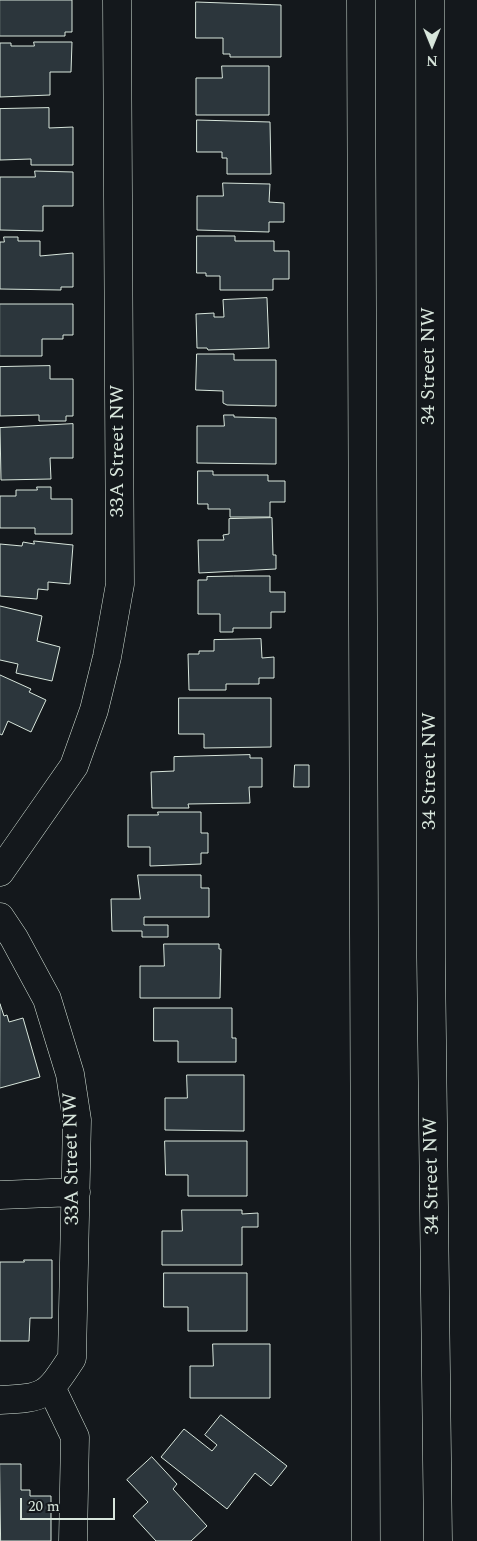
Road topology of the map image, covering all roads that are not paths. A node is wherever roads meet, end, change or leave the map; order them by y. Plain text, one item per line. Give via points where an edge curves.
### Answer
1 (117, 0) edge
2 (361, 0) edge
3 (430, 0) edge
4 (0, 872) edge
5 (0, 917) edge
6 (76, 1192) junction
7 (0, 1195) edge
8 (52, 1389) junction
9 (0, 1400) edge
10 (72, 1541) edge
11 (366, 1541) edge
12 (438, 1541) edge

1 - 4 main road, 33A Street NW via 120,584 94,710 74,766
2 - 11 main road
3 - 12 main road, 34 Street NW via 431,957
5 - 6 main road, 33A Street NW via 47,999 70,1074 76,1120
6 - 7 main road
6 - 8 main road, 33A Street NW via 72,1358
8 - 9 main road via 34,1398
8 - 10 main road via 75,1437

